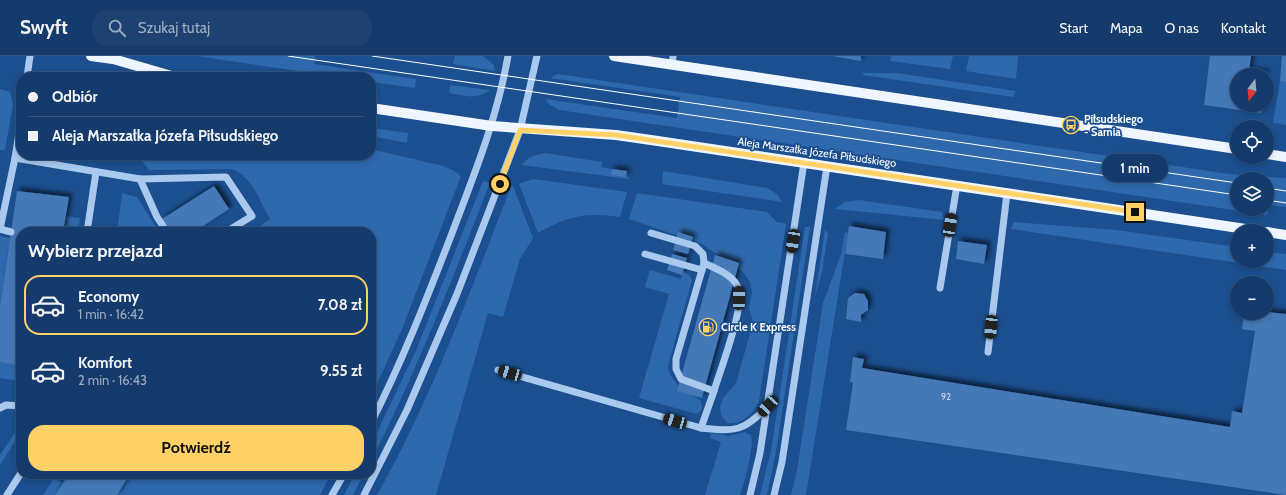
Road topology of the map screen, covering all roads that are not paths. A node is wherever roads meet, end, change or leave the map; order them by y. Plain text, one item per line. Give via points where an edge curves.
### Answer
1 (30, 56) edge
2 (91, 56) edge
3 (508, 56) edge
4 (537, 56) edge
5 (614, 56) edge
6 (672, 60) edge
7 (28, 72) edge
8 (158, 72) edge
9 (376, 109) edge
10 (492, 126) junction
11 (520, 130) junction
12 (1230, 148) edge
13 (16, 152) edge
14 (1274, 155) edge
15 (1286, 157) edge
16 (15, 158) joint
17 (27, 160) edge
18 (804, 162) junction
19 (827, 166) junction
20 (96, 172) junction
21 (140, 179) junction
22 (957, 185) junction
23 (1007, 193) junction
24 (88, 227) edge
25 (164, 227) edge
26 (234, 227) edge
27 (1230, 227) edge
28 (11, 232) dead end
29 (651, 233) dead end
30 (1274, 233) edge
31 (1286, 235) edge
32 (645, 254) dead end
33 (703, 267) junction
34 (940, 288) dead end
35 (988, 352) dead end
36 (498, 370) dead end
37 (714, 391) junction
38 (16, 406) edge
39 (768, 406) junction
40 (0, 408) edge
41 (376, 412) edge
42 (701, 428) junction
43 (376, 471) edge
44 (17, 479) edge
45 (341, 479) edge
46 (372, 479) edge
47 (7, 495) edge
48 (332, 495) edge
49 (364, 495) edge
50 (750, 495) edge
51 (774, 495) edge

1 - 7 lane
2 - 8 main road
3 - 10 lane
4 - 11 lane
5 - 6 main road
6 - 12 main road
9 - 10 main road, Aleja Marszałka Józefa Piłsudskiego
10 - 11 main road, Aleja Marszałka Józefa Piłsudskiego
10 - 41 lane via 416,325
11 - 18 main road, Aleja Marszałka Józefa Piłsudskiego via 616,135
11 - 43 lane via 457,294 407,410
13 - 16 lane
14 - 15 main road
16 - 28 lane via 0,229
17 - 20 lane
18 - 19 main road, Aleja Marszałka Józefa Piłsudskiego
18 - 39 lane
19 - 22 main road, Aleja Marszałka Józefa Piłsudskiego
19 - 51 lane via 782,462
20 - 21 lane
20 - 24 lane
21 - 25 lane
21 - 26 lane via 226,177 252,216
22 - 23 main road, Aleja Marszałka Józefa Piłsudskiego
22 - 34 lane
23 - 27 main road, Aleja Marszałka Józefa Piłsudskiego
23 - 35 lane
29 - 33 lane via 695,246 703,254
30 - 31 main road
32 - 33 lane
33 - 37 lane via 731,276 740,290 739,307
33 - 37 lane via 676,359 676,369 681,379
36 - 42 lane
37 - 42 lane
38 - 40 lane via 6,405
39 - 42 lane via 755,420 740,429
39 - 50 lane
44 - 47 lane
45 - 48 lane
46 - 49 lane

